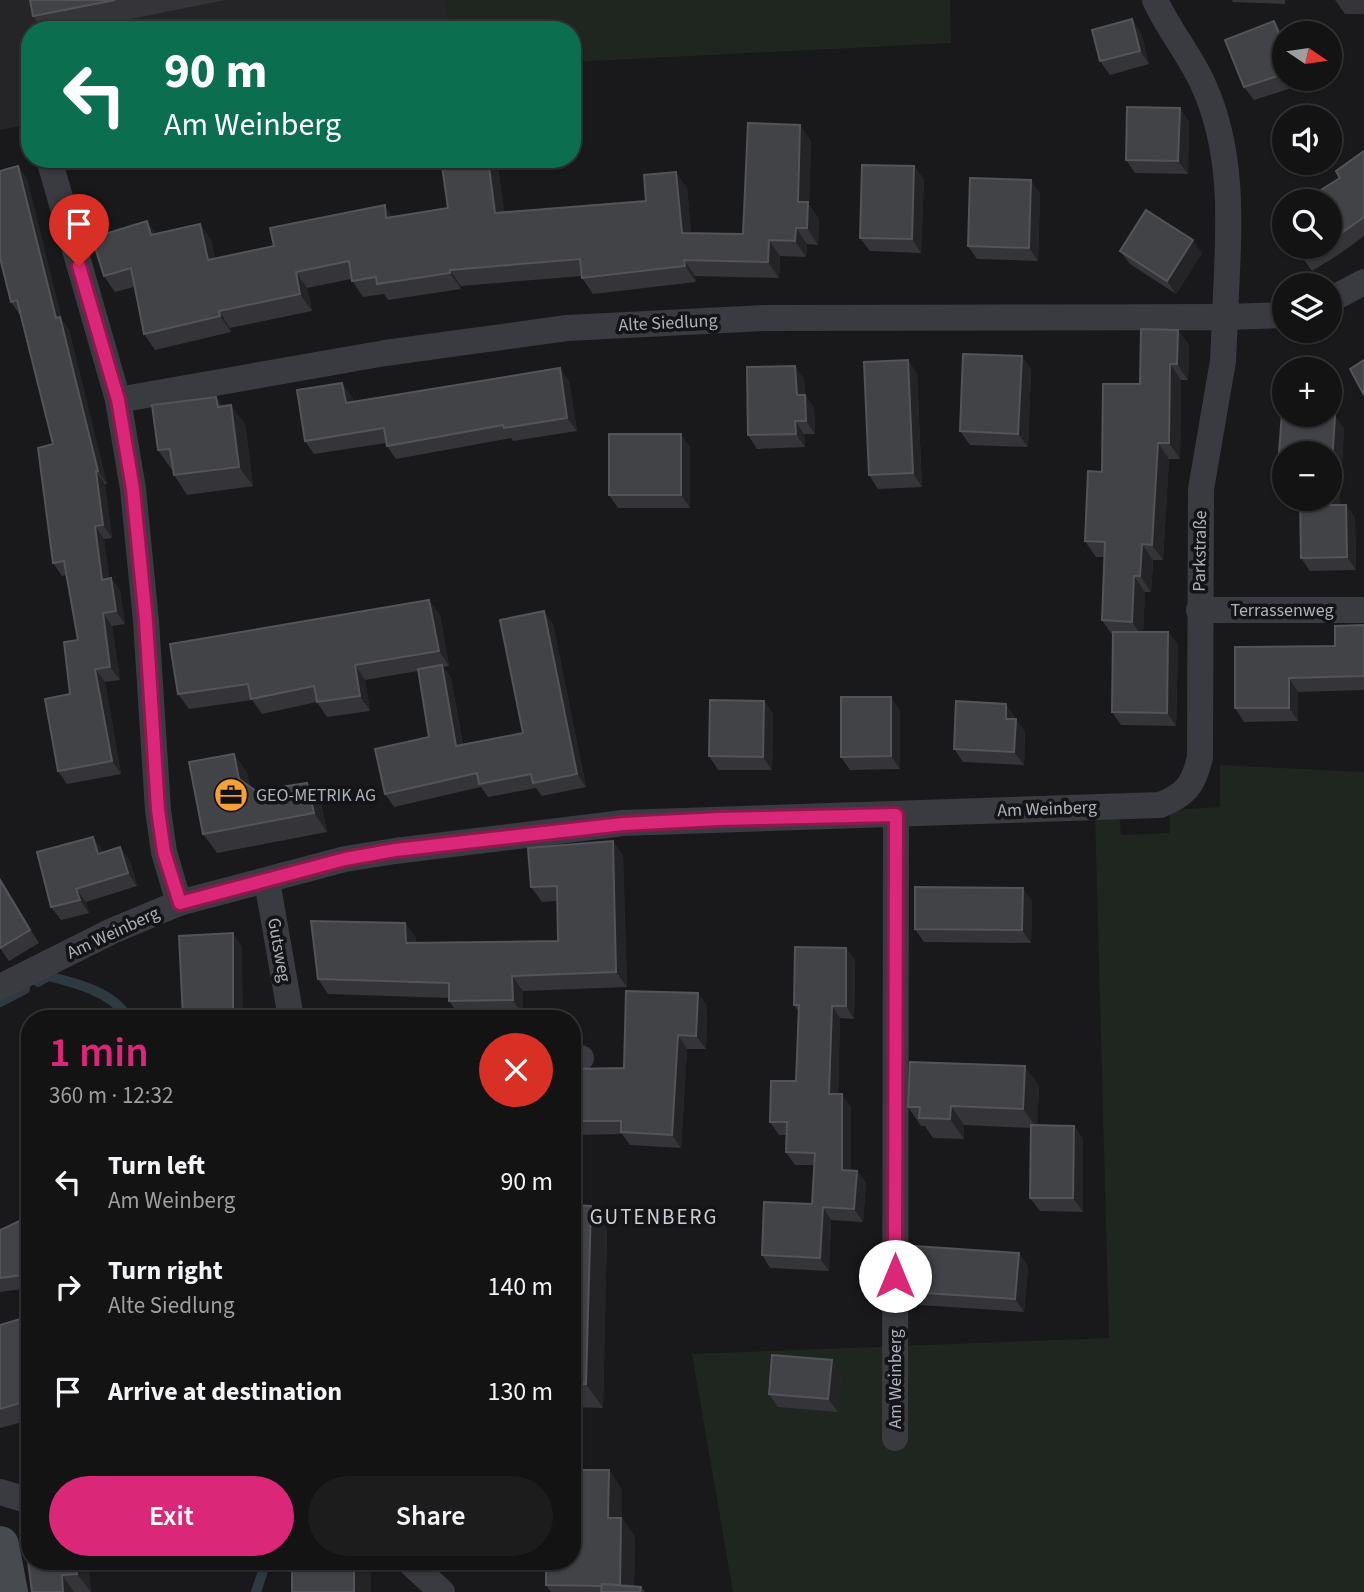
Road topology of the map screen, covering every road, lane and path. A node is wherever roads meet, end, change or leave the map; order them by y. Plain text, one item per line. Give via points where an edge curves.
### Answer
1 (1155, 0) edge
2 (52, 168) edge
3 (1364, 282) edge
4 (1342, 294) edge
5 (1272, 315) edge
6 (1225, 317) junction
7 (118, 400) junction
8 (1199, 610) junction
9 (1364, 610) edge
10 (1191, 785) joint
11 (896, 815) junction
12 (267, 881) junction
13 (180, 903) junction
14 (0, 987) edge
15 (289, 1010) edge
16 (895, 1438) dead end
17 (0, 1492) edge
18 (21, 1498) edge
19 (0, 1545) edge
20 (418, 1570) edge
21 (9, 1592) edge
22 (442, 1592) edge

1 - 6 street, Parkstraße via 1203,83 1220,129 1228,170
2 - 7 street
3 - 4 street
5 - 6 street
6 - 7 street, Alte Siedlung via 765,318 567,328 385,353
6 - 8 street, Parkstraße via 1223,361 1201,489
7 - 13 street via 133,489 146,621 158,810 164,852
8 - 9 street, Terrassenweg
8 - 10 street, Parkstraße via 1200,757
10 - 11 street, Am Weinberg via 1177,799 1160,805
11 - 12 street, Am Weinberg via 623,824 395,850
11 - 16 street, Am Weinberg
12 - 13 street, Am Weinberg
12 - 15 street, Gutsweg
13 - 14 street, Am Weinberg via 111,931
17 - 18 street
19 - 21 street
20 - 22 street

